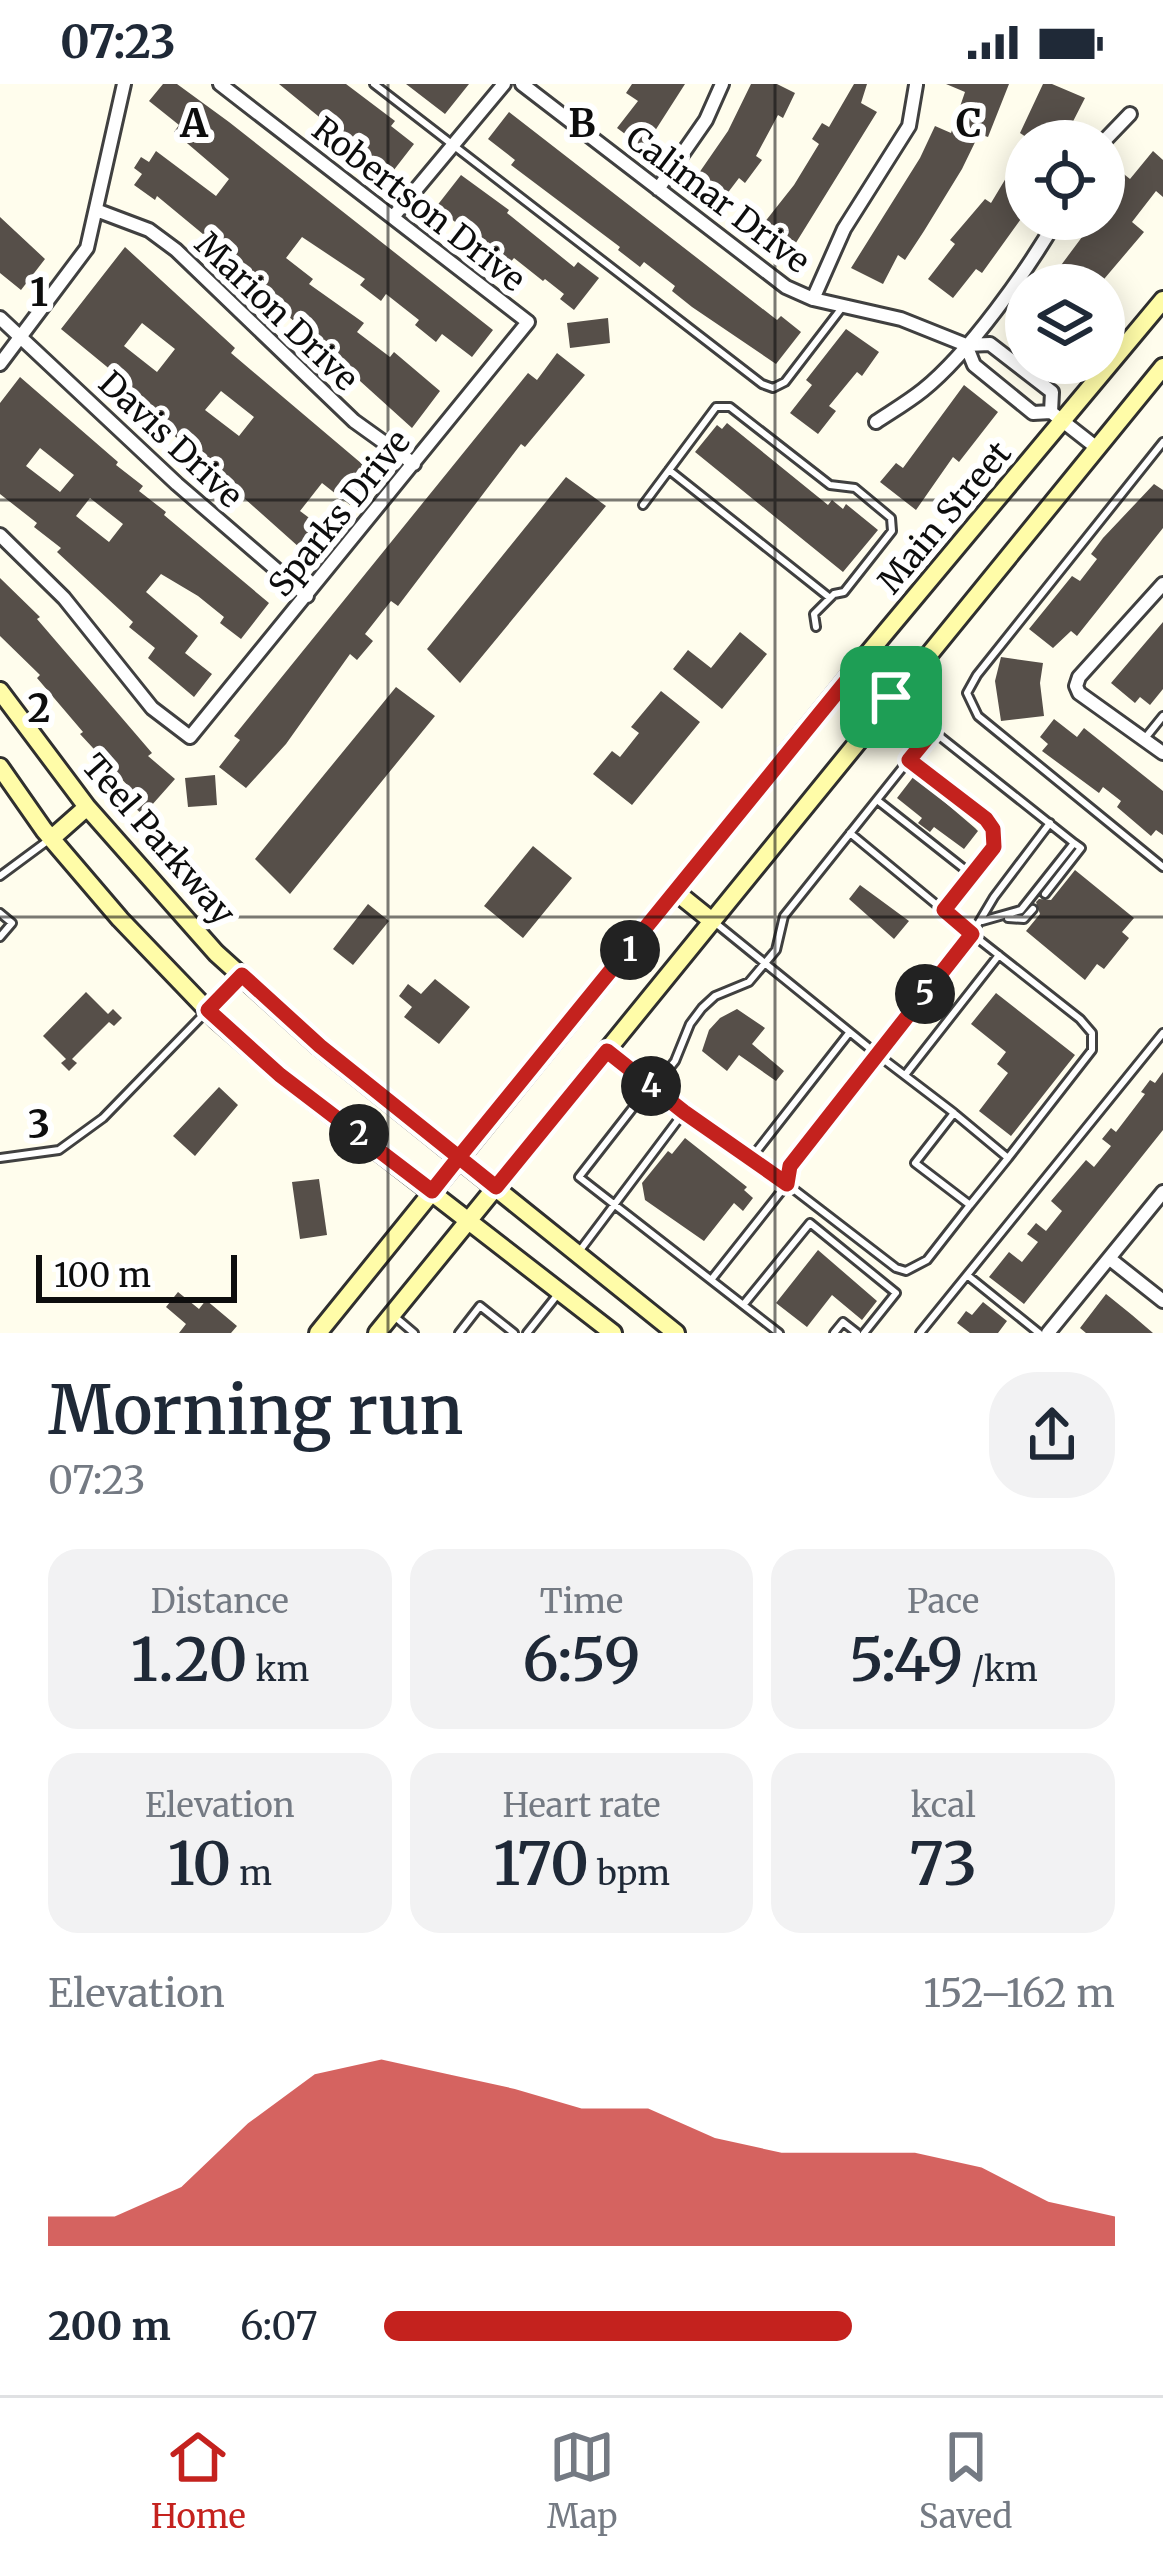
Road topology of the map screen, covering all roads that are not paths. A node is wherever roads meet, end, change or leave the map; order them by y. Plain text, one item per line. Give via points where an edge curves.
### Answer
1 (124, 84) edge
2 (220, 84) edge
3 (374, 84) edge
4 (504, 84) edge
5 (522, 84) edge
6 (722, 84) edge
7 (916, 85) edge
8 (1130, 114) dead end
9 (1124, 120) edge
10 (454, 143) junction
11 (658, 189) junction
12 (96, 210) junction
13 (393, 217) junction
14 (1045, 240) edge
15 (813, 299) junction
16 (1163, 300) edge
17 (844, 305) junction
18 (0, 318) edge
19 (528, 322) joint
20 (22, 336) junction
21 (966, 345) junction
22 (0, 364) edge
23 (1163, 367) edge
24 (1057, 417) junction
25 (876, 422) dead end
26 (1163, 442) edge
27 (1097, 448) junction
28 (414, 464) junction
29 (669, 470) junction
30 (643, 505) dead end
31 (0, 536) edge
32 (1163, 584) edge
33 (308, 596) junction
34 (830, 598) junction
35 (816, 627) dead end
36 (856, 669) junction
37 (0, 691) edge
38 (891, 697) junction
39 (1163, 716) edge
40 (932, 732) junction
41 (1144, 740) junction
42 (1163, 753) edge
43 (909, 760) junction
44 (0, 767) edge
45 (877, 800) junction
46 (87, 807) junction
47 (1050, 824) junction
48 (850, 833) junction
49 (52, 838) junction
50 (1074, 842) junction
51 (1163, 867) edge
52 (972, 875) junction
53 (0, 876) edge
54 (676, 892) junction
55 (1045, 895) dead end
56 (1033, 909) dead end
57 (944, 910) junction
58 (0, 913) edge
59 (1005, 916) junction
60 (712, 921) junction
61 (982, 921) junction
62 (972, 934) junction
63 (0, 938) edge
64 (999, 955) junction
65 (763, 964) junction
66 (242, 975) junction
67 (208, 1010) junction
68 (849, 1033) junction
69 (1163, 1033) edge
70 (607, 1051) junction
71 (878, 1054) junction
72 (905, 1076) junction
73 (654, 1088) junction
74 (684, 1112) junction
75 (954, 1113) junction
76 (459, 1157) junction
77 (752, 1157) junction
78 (1008, 1157) junction
79 (0, 1159) edge
80 (787, 1184) junction
81 (496, 1187) junction
82 (432, 1191) junction
83 (1163, 1192) edge
84 (614, 1204) junction
85 (970, 1205) junction
86 (469, 1220) junction
87 (578, 1253) junction
88 (1110, 1259) junction
89 (967, 1275) junction
90 (711, 1280) junction
91 (560, 1291) junction
92 (1163, 1301) edge
93 (743, 1305) junction
94 (392, 1315) junction
95 (773, 1331) edge
96 (1047, 1332) edge
97 (318, 1333) edge
98 (377, 1333) edge
99 (414, 1333) edge
100 (459, 1333) edge
101 (514, 1333) edge
102 (526, 1333) edge
103 (613, 1333) edge
104 (676, 1333) edge
105 (834, 1333) edge
106 (861, 1333) edge
107 (920, 1333) edge

1 - 12 street
2 - 13 street, Robertson Drive
3 - 10 lane
4 - 10 street
5 - 11 street, Calimar Drive
6 - 11 street
7 - 15 street via 909,126 844,229
8 - 9 street
10 - 13 street
10 - 17 lane via 762,384 785,382
11 - 15 street, Calimar Drive via 775,280
12 - 20 street via 86,248
12 - 28 street, Marion Drive via 176,250 354,421
13 - 19 street, Robertson Drive
14 - 21 street
15 - 17 street, Calimar Drive
16 - 24 main road, Main Street
17 - 21 street, Calimar Drive
18 - 20 street, Davis Drive
19 - 28 street, Sparks Drive
20 - 22 street
20 - 33 street, Davis Drive
21 - 24 street, Calimar Drive via 974,365 1033,413
21 - 24 street, Calimar Drive via 990,344 1052,392
21 - 25 street via 925,389
23 - 27 main road
24 - 27 street, Calimar Drive
24 - 36 main road, Main Street
26 - 51 lane via 967,693 978,716
27 - 38 main road
28 - 33 street, Sparks Drive
29 - 30 lane
29 - 34 lane
29 - 34 lane via 716,407 730,407 830,484 855,488 891,518 892,531 844,592
31 - 33 street, Sparks Drive via 64,598 152,708 190,737
32 - 41 street via 1076,686
34 - 35 lane via 814,614
36 - 38 main road
36 - 54 main road, Main Street
37 - 46 main road, Teel Parkway
38 - 40 lane
38 - 60 main road
39 - 41 lane
40 - 43 lane
40 - 47 lane
41 - 42 street
43 - 45 lane
43 - 52 lane via 993,829 994,847
44 - 49 main road
45 - 48 lane
45 - 52 lane
46 - 49 main road
46 - 66 main road, Teel Parkway
47 - 50 lane
47 - 61 lane
48 - 57 lane
48 - 65 lane via 784,916 779,945
49 - 53 lane
49 - 67 main road
50 - 55 lane via 1082,848
50 - 59 lane via 1021,910
52 - 57 lane
54 - 60 main road
54 - 76 main road, Main Street
56 - 59 lane via 1024,920
57 - 62 lane
58 - 63 lane via 12,923
59 - 61 lane
60 - 65 lane
60 - 70 main road
61 - 62 lane
62 - 64 lane
62 - 71 lane
64 - 72 lane
64 - 78 lane via 1088,1025 1094,1042
65 - 68 lane
65 - 73 lane via 749,982 702,1008
66 - 67 main road
66 - 76 main road, Teel Parkway
67 - 79 lane via 103,1118 59,1150
67 - 82 main road
68 - 71 lane
68 - 77 lane
69 - 89 lane
70 - 73 lane
70 - 81 main road
71 - 72 lane
71 - 80 lane via 790,1166
72 - 75 lane
73 - 74 lane
73 - 84 lane via 579,1177
74 - 77 lane
74 - 84 lane
75 - 78 lane
75 - 85 lane via 915,1163
76 - 81 main road, Teel Parkway
76 - 82 main road, Main Street
77 - 80 lane
78 - 85 lane
80 - 85 lane via 906,1271 927,1260
80 - 90 lane
81 - 86 main road
81 - 87 main road, Teel Parkway
82 - 86 main road
82 - 97 main road, Main Street
83 - 88 street
84 - 87 lane
84 - 90 lane
86 - 91 main road
86 - 94 main road
87 - 104 main road, Teel Parkway
88 - 92 street
88 - 96 street
89 - 96 lane
89 - 107 lane
90 - 93 lane
91 - 102 lane
91 - 103 main road
93 - 95 lane
93 - 106 lane via 810,1223 896,1293
94 - 98 main road
94 - 99 lane
100 - 101 lane via 481,1306
105 - 106 lane via 843,1322

